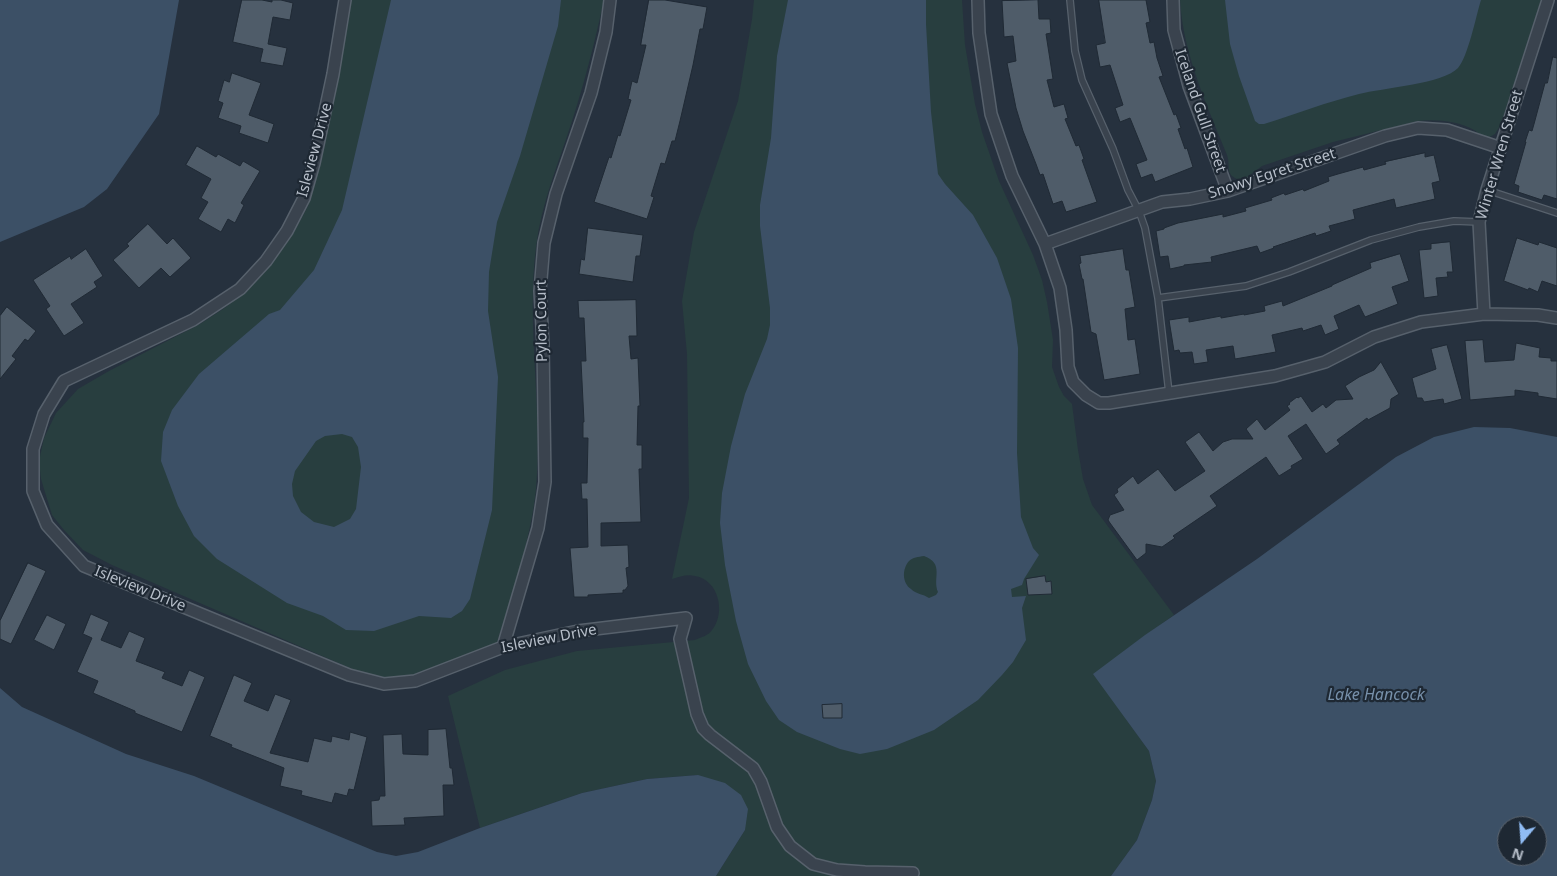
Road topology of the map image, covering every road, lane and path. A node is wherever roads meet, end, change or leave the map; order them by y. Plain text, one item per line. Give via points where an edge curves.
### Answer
1 (346, 0) edge
2 (610, 0) edge
3 (978, 0) edge
4 (1070, 0) edge
5 (1172, 0) edge
6 (1548, 0) edge
7 (1501, 148) junction
8 (1488, 190) junction
9 (1228, 191) junction
10 (1139, 211) junction
11 (1557, 213) edge
12 (1479, 222) junction
13 (1045, 244) junction
14 (1158, 298) junction
15 (1484, 314) junction
16 (1557, 318) edge
17 (1169, 393) junction
18 (503, 647) junction
19 (913, 873) dead end

1 - 18 street, Isleview Drive via 314,162 304,198 287,231 266,261 240,289 193,320 64,381 44,414 33,449 33,492 47,525 84,566 349,675 384,684 416,681
2 - 18 street, Pylon Court via 591,93 556,194 544,244 540,291 544,482 538,528
3 - 13 street via 979,33 991,114 1012,176
4 - 10 lane via 1075,51 1082,80
5 - 9 street, Iceland Gull Street via 1174,30 1189,86
6 - 7 street, Winter Wren Street
7 - 8 street, Winter Wren Street
7 - 9 street, Snowy Egret Street via 1446,130 1418,128 1385,136
8 - 11 lane
8 - 12 street, Winter Wren Street
9 - 10 street, Snowy Egret Street via 1162,202
10 - 13 street, Snowy Egret Street
10 - 14 lane
12 - 14 lane via 1454,221 1419,226 1246,286
12 - 15 street, Winter Wren Street
13 - 17 street via 1060,288 1068,367 1073,382 1086,396 1099,403
14 - 17 lane
15 - 16 street
15 - 17 street via 1421,322 1374,337 1325,362 1275,376
18 - 19 street, Isleview Drive via 578,631 686,618 680,639 703,728 753,768 777,827 790,846 813,864 837,870

